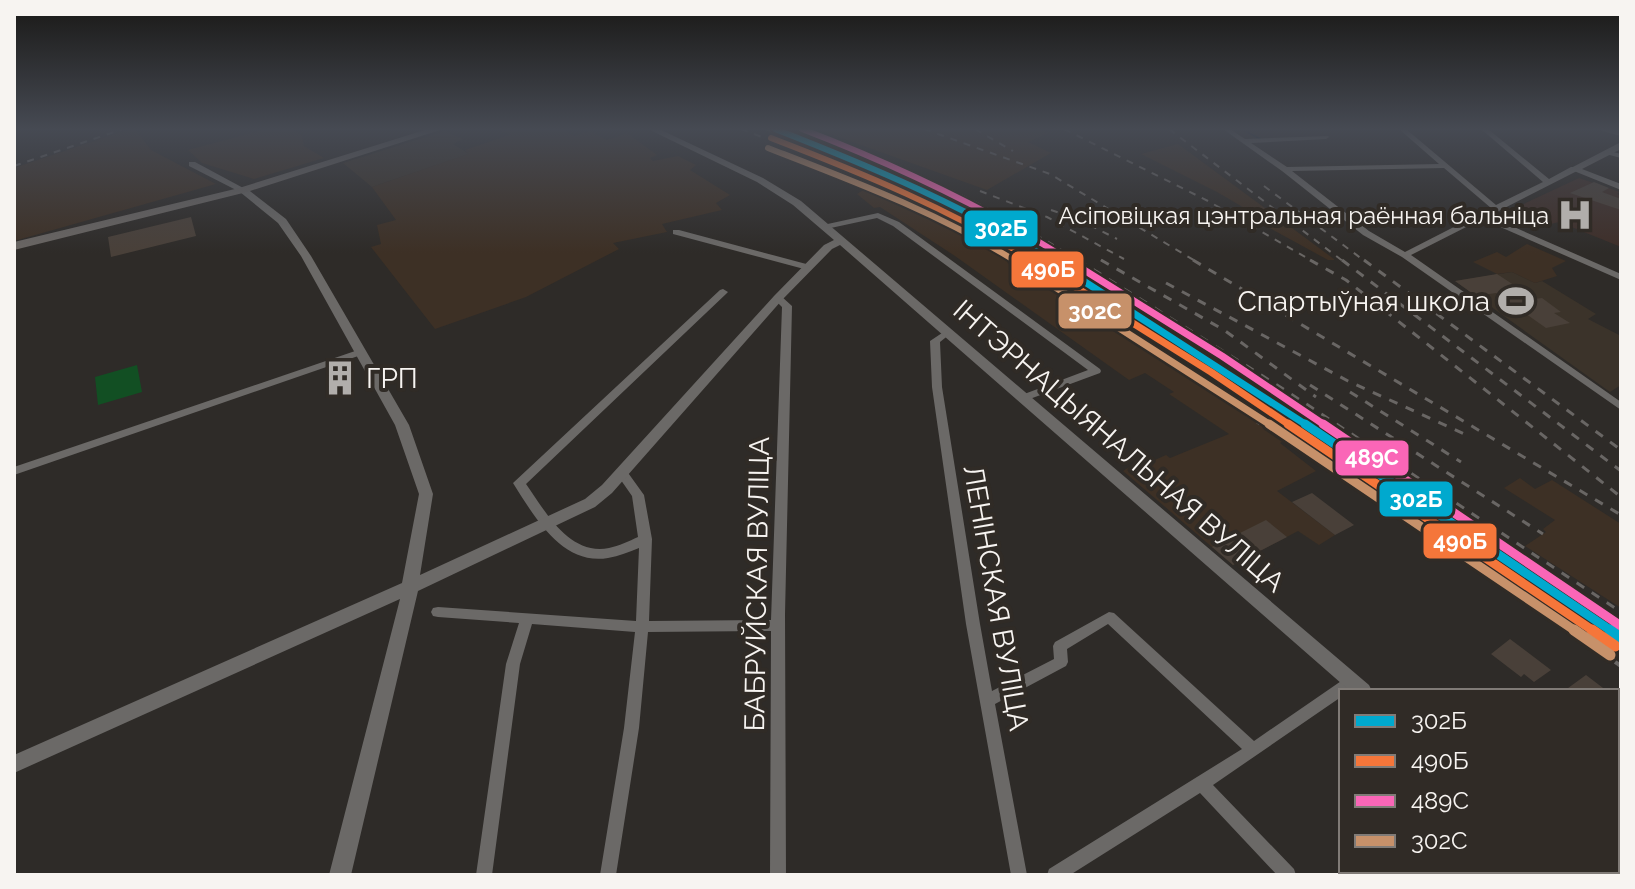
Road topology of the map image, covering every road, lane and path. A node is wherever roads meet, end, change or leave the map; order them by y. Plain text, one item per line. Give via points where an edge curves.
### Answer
1 (205, 170) edge
2 (305, 170) edge
3 (738, 170) edge
4 (1287, 170) edge
5 (1449, 170) edge
6 (1534, 170) edge
7 (1571, 170) edge
8 (1578, 170) edge
9 (1547, 181) junction
10 (1621, 187) edge
11 (243, 190) junction
12 (1496, 209) junction
13 (1483, 216) junction
14 (826, 227) junction
15 (676, 232) dead end
16 (840, 241) junction
17 (14, 246) edge
18 (1405, 255) junction
19 (807, 267) junction
20 (1621, 277) edge
21 (723, 292) dead end
22 (778, 298) junction
23 (945, 334) junction
24 (361, 352) junction
25 (1023, 398) junction
26 (1621, 407) edge
27 (14, 471) edge
28 (622, 473) junction
29 (548, 524) junction
30 (646, 539) junction
31 (410, 587) junction
32 (438, 612) dead end
33 (527, 618) junction
34 (778, 625) junction
35 (644, 627) junction
36 (1358, 686) edge
37 (1339, 698) edge
38 (989, 700) junction
39 (1253, 750) junction
40 (14, 764) edge
41 (1202, 784) junction
42 (340, 875) edge
43 (484, 875) edge
44 (608, 875) edge
45 (778, 875) edge
46 (1019, 875) edge
47 (1055, 875) edge
48 (1288, 875) edge

1 - 11 street
2 - 11 main road
3 - 14 street, ІНТЭРНАЦЫЯНАЛЬНАЯ ВУЛІЦА via 774,188
4 - 18 street via 1366,233
5 - 12 street
6 - 9 street
7 - 9 street
8 - 10 street
9 - 12 street
11 - 17 main road
11 - 24 street via 282,221
12 - 13 street
13 - 18 street
13 - 20 street
14 - 16 street, ІНТЭРНАЦЫЯНАЛЬНАЯ ВУЛІЦА
14 - 25 street via 878,215 896,224 1096,371
15 - 19 street
16 - 19 street
16 - 23 street, ІНТЭРНАЦЫЯНАЛЬНАЯ ВУЛІЦА
18 - 26 street
19 - 22 street
21 - 29 street via 519,483
22 - 28 street
22 - 34 street, БАБРУЙСКАЯ ВУЛІЦА via 787,306
23 - 25 street, ІНТЭРНАЦЫЯНАЛЬНАЯ ВУЛІЦА
23 - 38 street, ЛЕНІНСКАЯ ВУЛІЦА via 935,341 937,387
24 - 27 street
24 - 31 street via 402,425 426,494
25 - 36 street, ІНТЭРНАЦЫЯНАЛЬНАЯ ВУЛІЦА
28 - 29 street via 599,497
28 - 30 street via 640,492
29 - 30 street via 588,554 608,554
29 - 31 street
30 - 35 street
31 - 40 street
31 - 42 street
32 - 33 street
33 - 35 street
33 - 43 street via 513,664
34 - 35 street
34 - 45 street, БАБРУЙСКАЯ ВУЛІЦА
35 - 44 street
37 - 39 street
38 - 39 street via 1061,662 1060,646 1109,617
38 - 46 street, ЛЕНІНСКАЯ ВУЛІЦА
39 - 41 street
41 - 47 street
41 - 48 street

